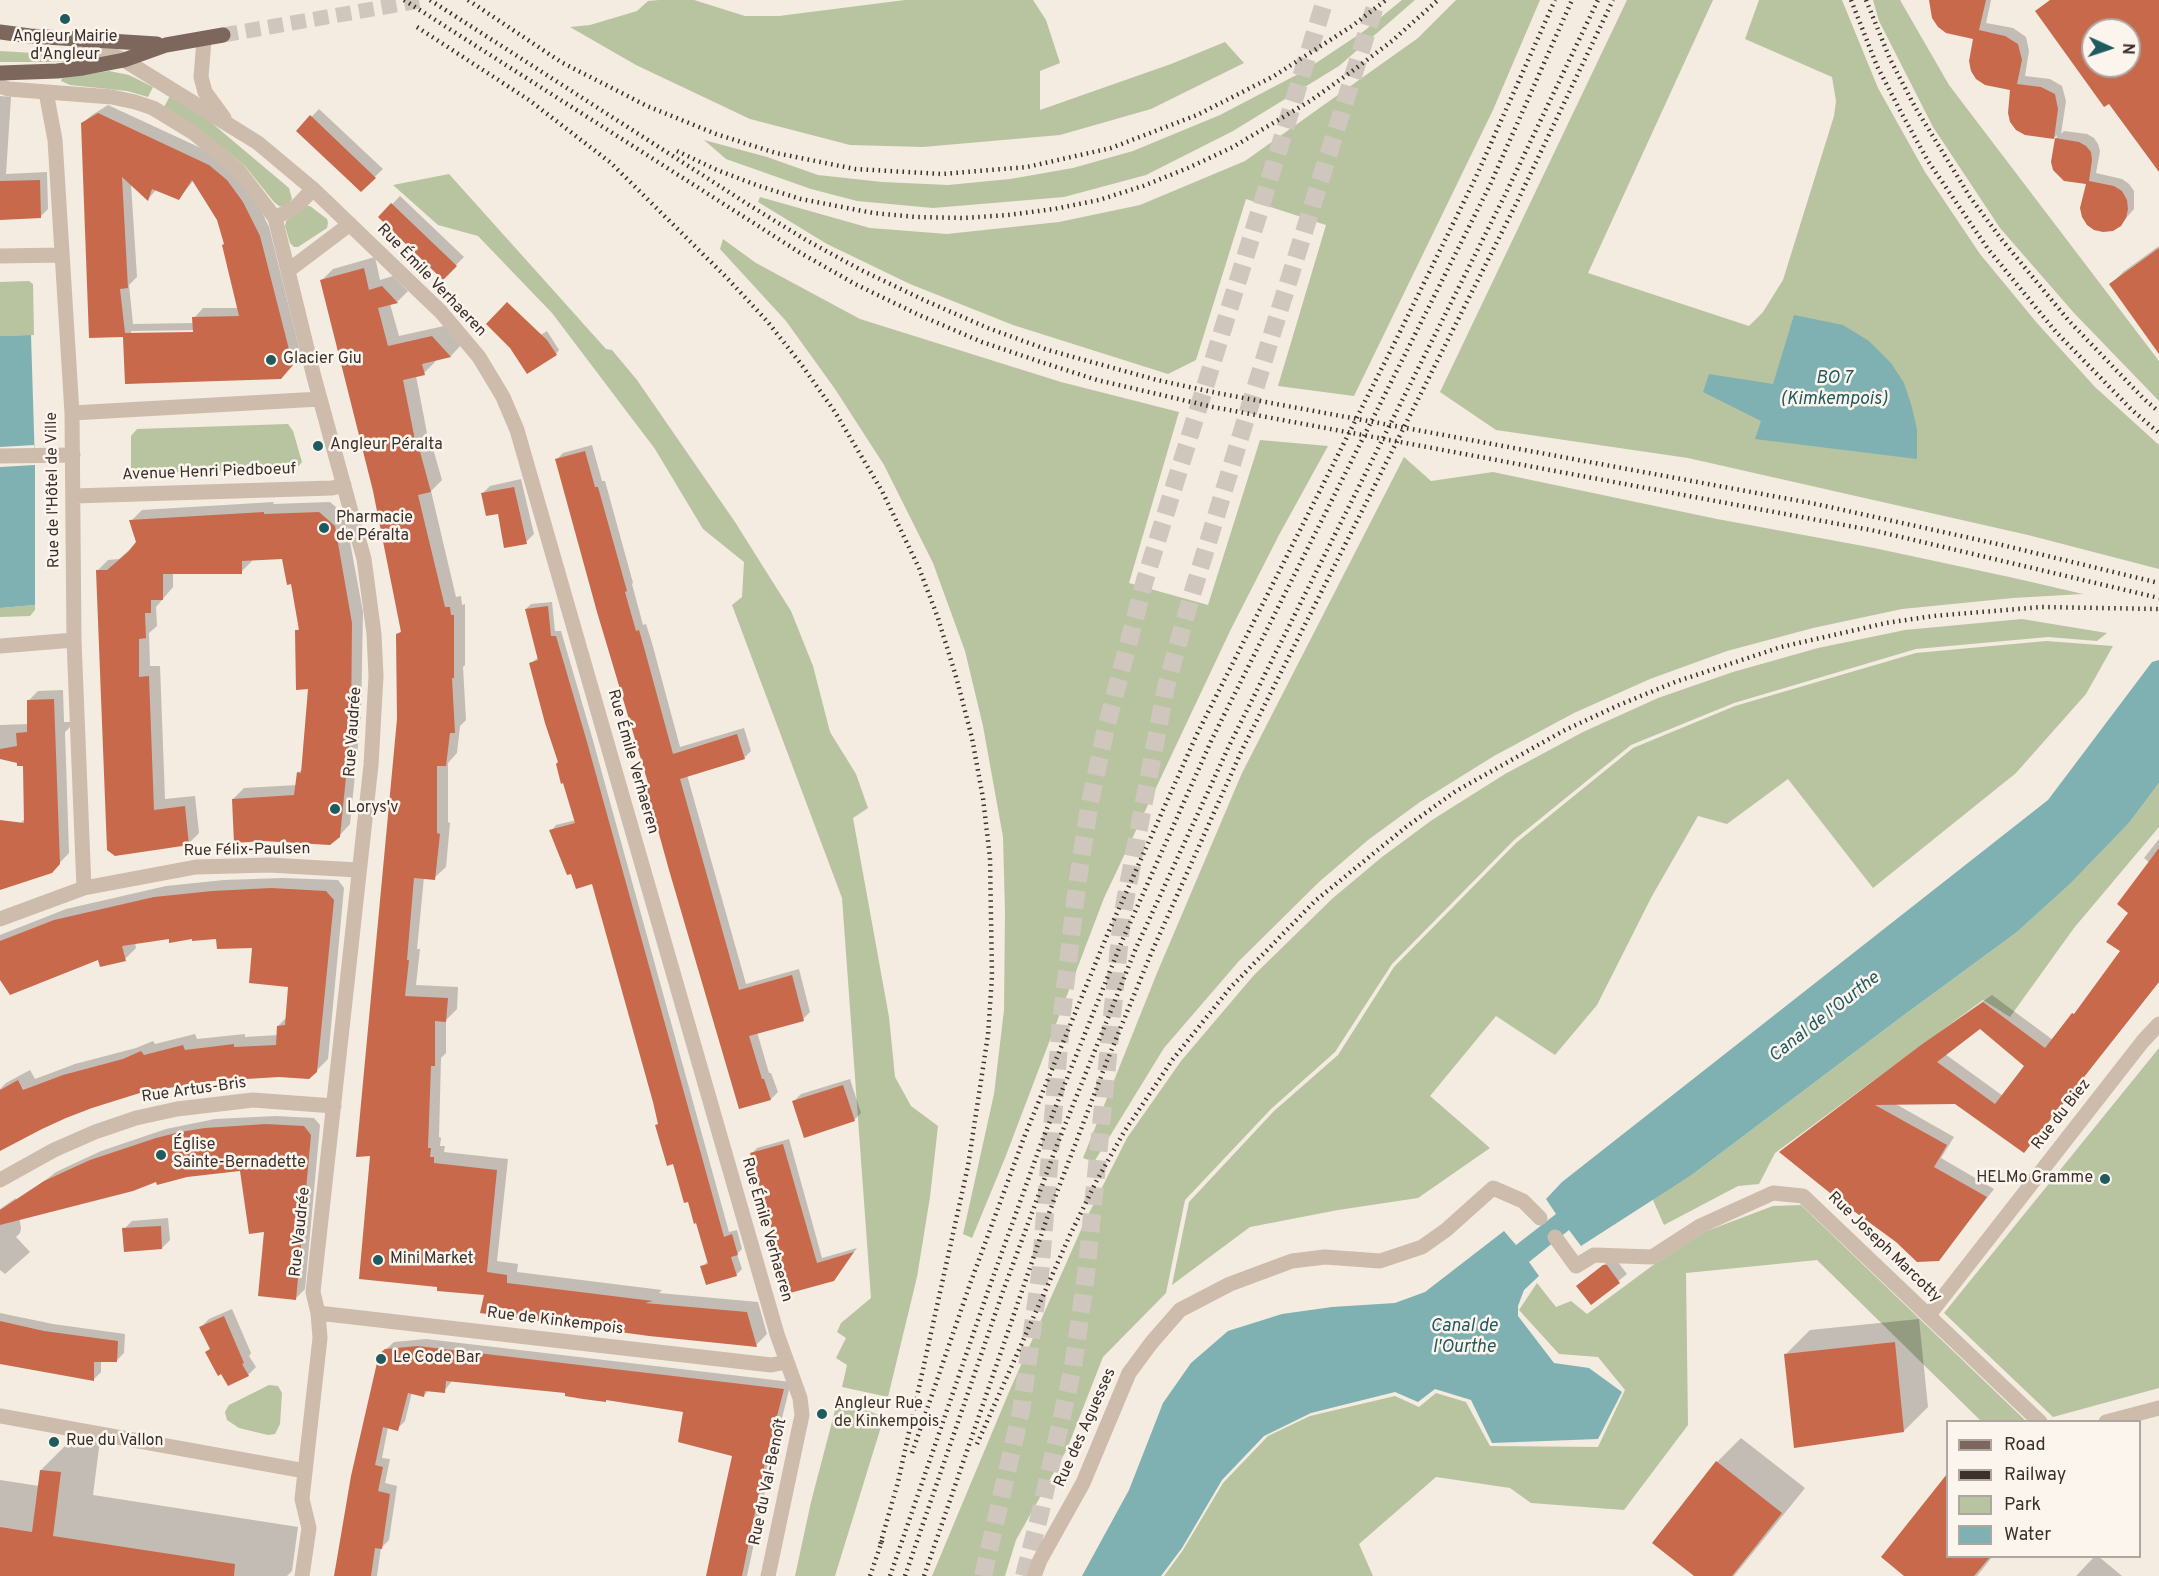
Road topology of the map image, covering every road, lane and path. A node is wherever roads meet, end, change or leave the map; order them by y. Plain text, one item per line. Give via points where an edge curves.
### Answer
1 (0, 32) edge
2 (223, 35) tunnel mouth
3 (78, 40) junction
4 (204, 40) junction
5 (166, 45) junction
6 (124, 60) junction
7 (0, 73) edge
8 (0, 86) edge
9 (46, 92) junction
10 (229, 125) junction
11 (313, 189) junction
12 (275, 218) junction
13 (350, 224) junction
14 (62, 255) junction
15 (0, 256) edge
16 (289, 270) junction
17 (320, 399) junction
18 (72, 413) junction
19 (73, 454) junction
20 (0, 456) edge
21 (344, 486) junction
22 (74, 496) junction
23 (74, 639) junction
24 (0, 646) edge
25 (358, 870) junction
26 (84, 888) junction
27 (0, 919) edge
28 (2159, 1024) edge
29 (334, 1106) junction
30 (0, 1180) edge
31 (1540, 1218) dead end
32 (1555, 1237) dead end
33 (318, 1313) junction
34 (1929, 1315) junction
35 (787, 1362) junction
36 (2159, 1408) edge
37 (0, 1416) edge
38 (2038, 1420) edge
39 (2114, 1420) edge
40 (305, 1471) junction
41 (302, 1576) edge
42 (768, 1576) edge
43 (1034, 1576) edge

1 - 3 main road
2 - 4 main road
3 - 5 main road
3 - 6 street, Rue Émile Verhaeren
4 - 5 main road
4 - 10 street, Rue Émile Verhaeren via 201,76 205,92
5 - 6 main road
6 - 7 main road via 57,71
6 - 10 street, Rue Émile Verhaeren
8 - 9 street, Rue Vaudrée
9 - 12 street, Rue Vaudrée via 112,97 153,108 194,133 239,171
9 - 14 street, Rue de l'Hôtel de Ville via 55,140
10 - 11 street, Rue Émile Verhaeren
11 - 12 street via 297,206
11 - 13 street, Rue Émile Verhaeren
12 - 16 street, Rue Vaudrée
13 - 16 street, Rue Émile Verhaeren
13 - 35 street, Rue Émile Verhaeren via 441,312 479,357 517,430
14 - 15 street
14 - 18 street, Rue de l'Hôtel de Ville
16 - 17 street, Rue Vaudrée
17 - 18 street
17 - 21 street, Rue Vaudrée
18 - 19 street, Rue de l'Hôtel de Ville
19 - 20 street
19 - 22 street, Rue de l'Hôtel de Ville
21 - 22 street, Avenue Henri Piedboeuf
21 - 25 street, Rue Vaudrée via 364,559 376,676
22 - 23 street, Rue de l'Hôtel de Ville
23 - 24 street
23 - 26 street, Rue de l'Hôtel de Ville
25 - 26 street, Rue Félix-Paulsen via 268,865 196,867
25 - 29 street, Rue Vaudrée
26 - 27 street, Rue Félix-Paulsen
28 - 34 street, Rue du Biez
29 - 30 street, Rue Artus-Bris via 253,1100 136,1118 54,1150
29 - 33 street, Rue Vaudrée via 313,1292
31 - 43 street, Rue des Aguesses via 1523,1201 1493,1188 1422,1247 1380,1261 1325,1257 1292,1261 1230,1284 1180,1310 1129,1373 1083,1483
32 - 34 street, Rue Joseph Marcotty via 1576,1266 1594,1255 1653,1257 1700,1226 1773,1193 1803,1196
33 - 35 street, Rue de Kinkempois via 771,1365
33 - 40 street, Rue Vaudrée via 320,1338
34 - 38 street, Rue Joseph Marcotty
35 - 42 street, Rue du Val-Benoît via 800,1398 801,1415
36 - 39 street
37 - 40 street
40 - 41 street, Rue Vaudrée via 302,1499 309,1528

